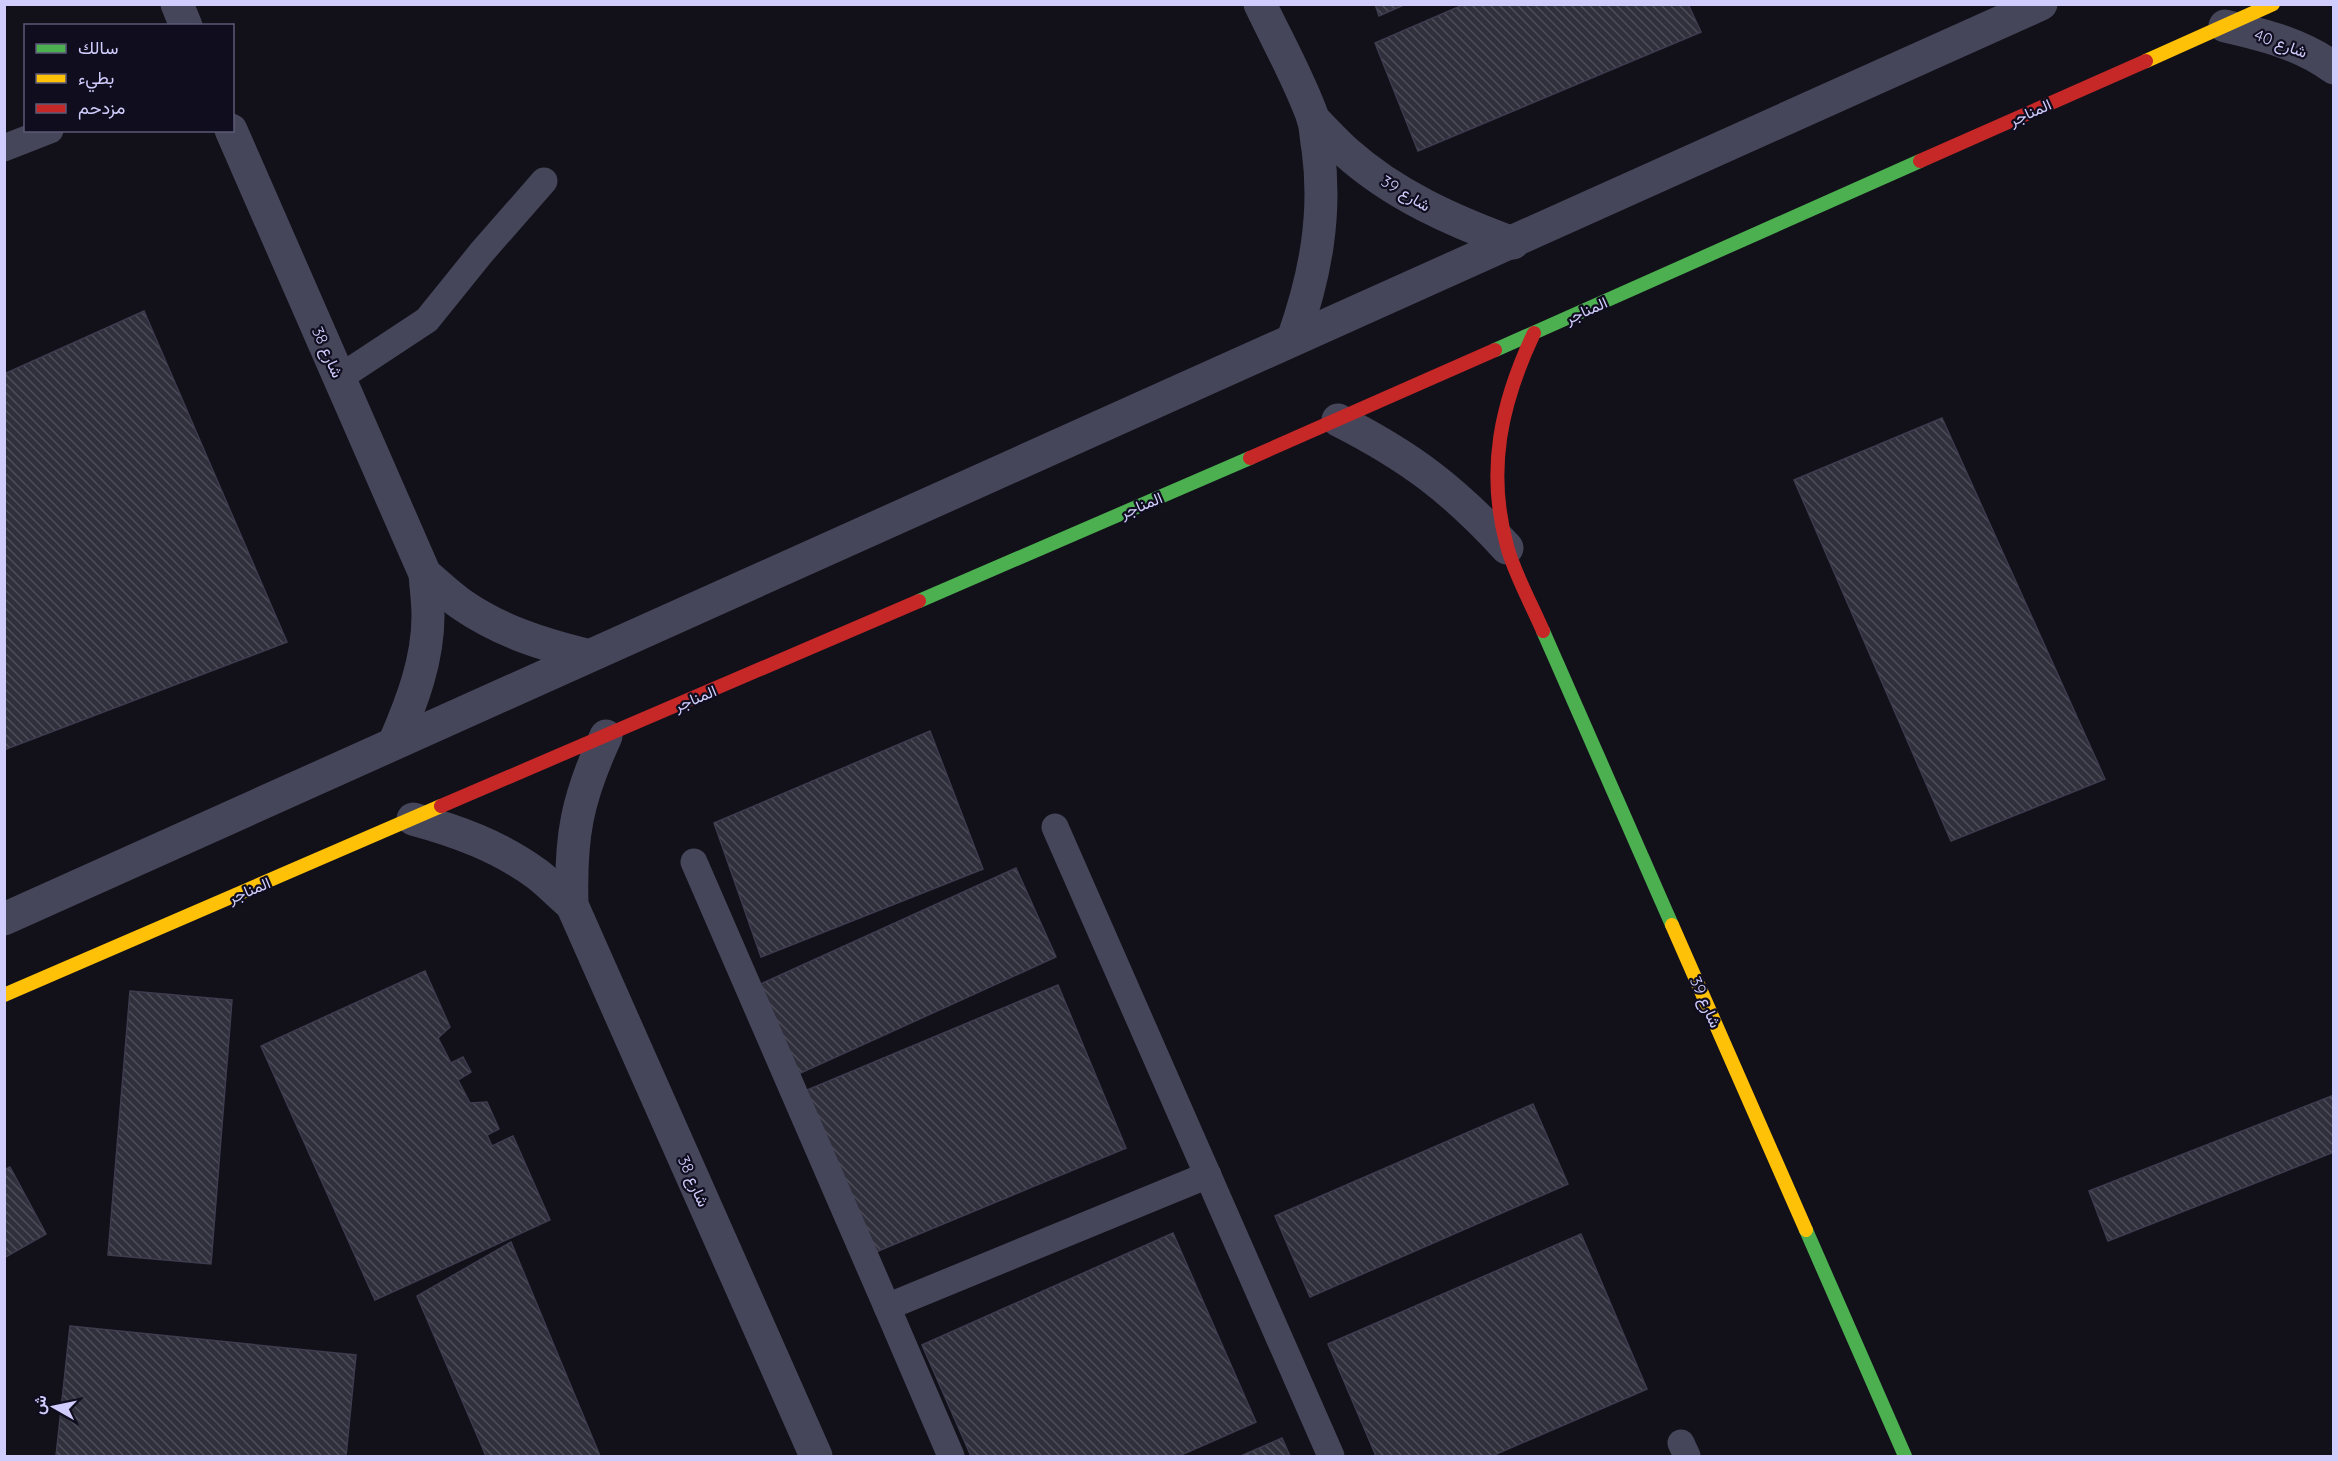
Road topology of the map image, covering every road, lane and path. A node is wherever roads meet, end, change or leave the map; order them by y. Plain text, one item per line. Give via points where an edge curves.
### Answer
1 (177, 4) edge
2 (1260, 4) edge
3 (2041, 4) edge
4 (2273, 4) edge
5 (185, 24) edge
6 (2225, 26) junction
7 (2334, 68) edge
8 (1313, 119) junction
9 (45, 132) edge
10 (232, 132) edge
11 (4, 148) edge
12 (544, 181) dead end
13 (1513, 243) junction
14 (1534, 333) junction
15 (1293, 339) junction
16 (339, 378) junction
17 (1338, 420) junction
18 (1507, 548) junction
19 (425, 574) junction
20 (586, 654) junction
21 (606, 736) junction
22 (395, 741) junction
23 (413, 819) junction
24 (1055, 826) dead end
25 (694, 862) dead end
26 (572, 905) junction
27 (4, 919) edge
28 (4, 995) edge
29 (1208, 1175) junction
30 (888, 1307) junction
31 (816, 1456) edge
32 (951, 1456) edge
33 (1331, 1456) edge
34 (1905, 1456) edge

1 - 5 street
2 - 8 street, شارع 39
3 - 13 street
4 - 6 street, المناجر
6 - 7 street, شارع 40 via 2274,37
6 - 14 street, المناجر
8 - 13 street, شارع 39 via 1384,182 1468,227
8 - 15 street, شارع 39 via 1322,208 1308,297
9 - 11 lane
10 - 16 street, شارع 38
12 - 16 lane via 427,320
13 - 15 street
14 - 17 street, المناجر
14 - 18 street, شارع 39 via 1517,366 1498,437 1499,511
15 - 20 street
16 - 19 street, شارع 38
17 - 18 street, شارع 39 via 1394,450 1447,488
17 - 21 street, المناجر
18 - 34 street, شارع 39
19 - 20 street, شارع 38 via 460,603 499,627 541,644
19 - 22 street, شارع 38 via 428,617 423,660 412,702
20 - 22 street
21 - 23 street, المناجر
21 - 26 street, شارع 38 via 588,776 576,818 571,861
22 - 27 street
23 - 26 street, شارع 38 via 457,831 498,850 537,874
23 - 28 street, المناجر
24 - 29 lane
25 - 30 lane
26 - 31 street, شارع 38
29 - 30 lane
29 - 33 lane
30 - 32 lane

